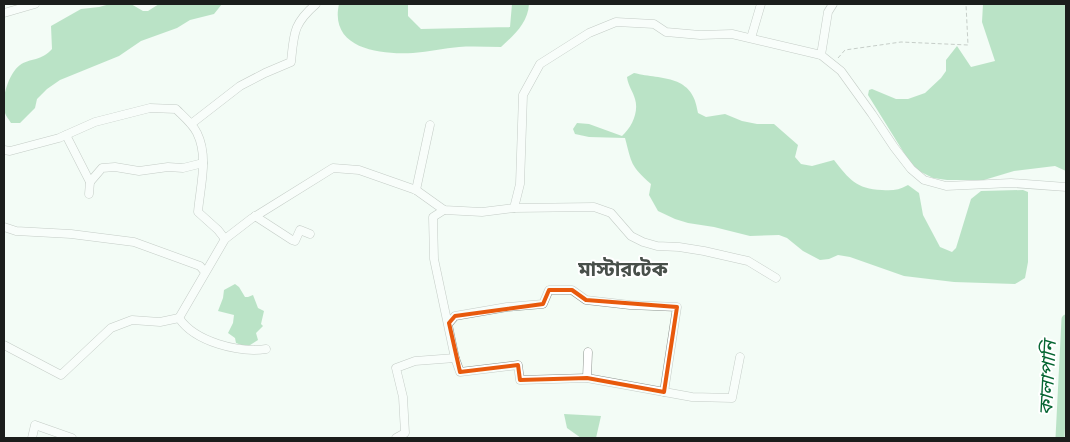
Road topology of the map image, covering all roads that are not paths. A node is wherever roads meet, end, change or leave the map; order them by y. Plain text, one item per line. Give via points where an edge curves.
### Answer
1 (35, 4) edge
2 (316, 4) edge
3 (761, 4) edge
4 (833, 4) edge
5 (4, 13) edge
6 (751, 38) junction
7 (821, 55) junction
8 (191, 124) junction
9 (430, 125) dead end
10 (66, 135) junction
11 (4, 150) edge
12 (203, 163) junction
13 (90, 182) junction
14 (1066, 187) edge
15 (416, 190) junction
16 (89, 194) dead end
17 (514, 208) junction
18 (444, 210) junction
19 (255, 216) junction
20 (4, 227) edge
21 (310, 234) dead end
22 (225, 239) junction
23 (205, 272) junction
24 (776, 278) dead end
25 (179, 318) junction
26 (449, 324) junction
27 (4, 345) edge
28 (266, 348) dead end
29 (588, 352) dead end
30 (740, 357) dead end
31 (455, 358) junction
32 (587, 378) junction
33 (664, 392) junction
34 (32, 438) edge
35 (72, 438) edge
36 (396, 438) edge

1 - 5 street
2 - 8 street via 296,26 291,62 240,86
3 - 6 street
4 - 7 street via 828,12
6 - 7 street
6 - 17 street via 732,34 666,32 654,24 616,22 588,33 540,64 523,96 520,184
7 - 14 street via 841,71 894,147 924,180 946,186 1011,184
8 - 10 street via 176,109 150,108 95,122
8 - 12 street via 198,134
9 - 15 street
10 - 11 street
10 - 13 street
12 - 13 street via 139,171 102,168
12 - 22 street via 198,212
13 - 16 street
15 - 18 street
15 - 19 street via 359,170 333,168
17 - 18 street via 482,212
17 - 24 street via 594,207 611,214 631,236 643,242 748,261
18 - 26 street via 433,217 434,259
19 - 21 street via 292,240 300,230
19 - 22 street
20 - 23 street via 16,232 71,234 134,242 200,266
22 - 23 street
23 - 25 street
25 - 27 street via 160,322 132,320 110,328 61,375
25 - 28 street via 202,338 240,349
26 - 31 street
26 - 33 street via 455,316 542,304 549,290 572,290 586,300 677,307
29 - 32 street
30 - 33 street via 732,398 692,397
31 - 32 street via 460,372 518,365 520,380
31 - 36 street via 415,361 396,368 403,397 405,432
32 - 33 street
34 - 35 street via 35,425

